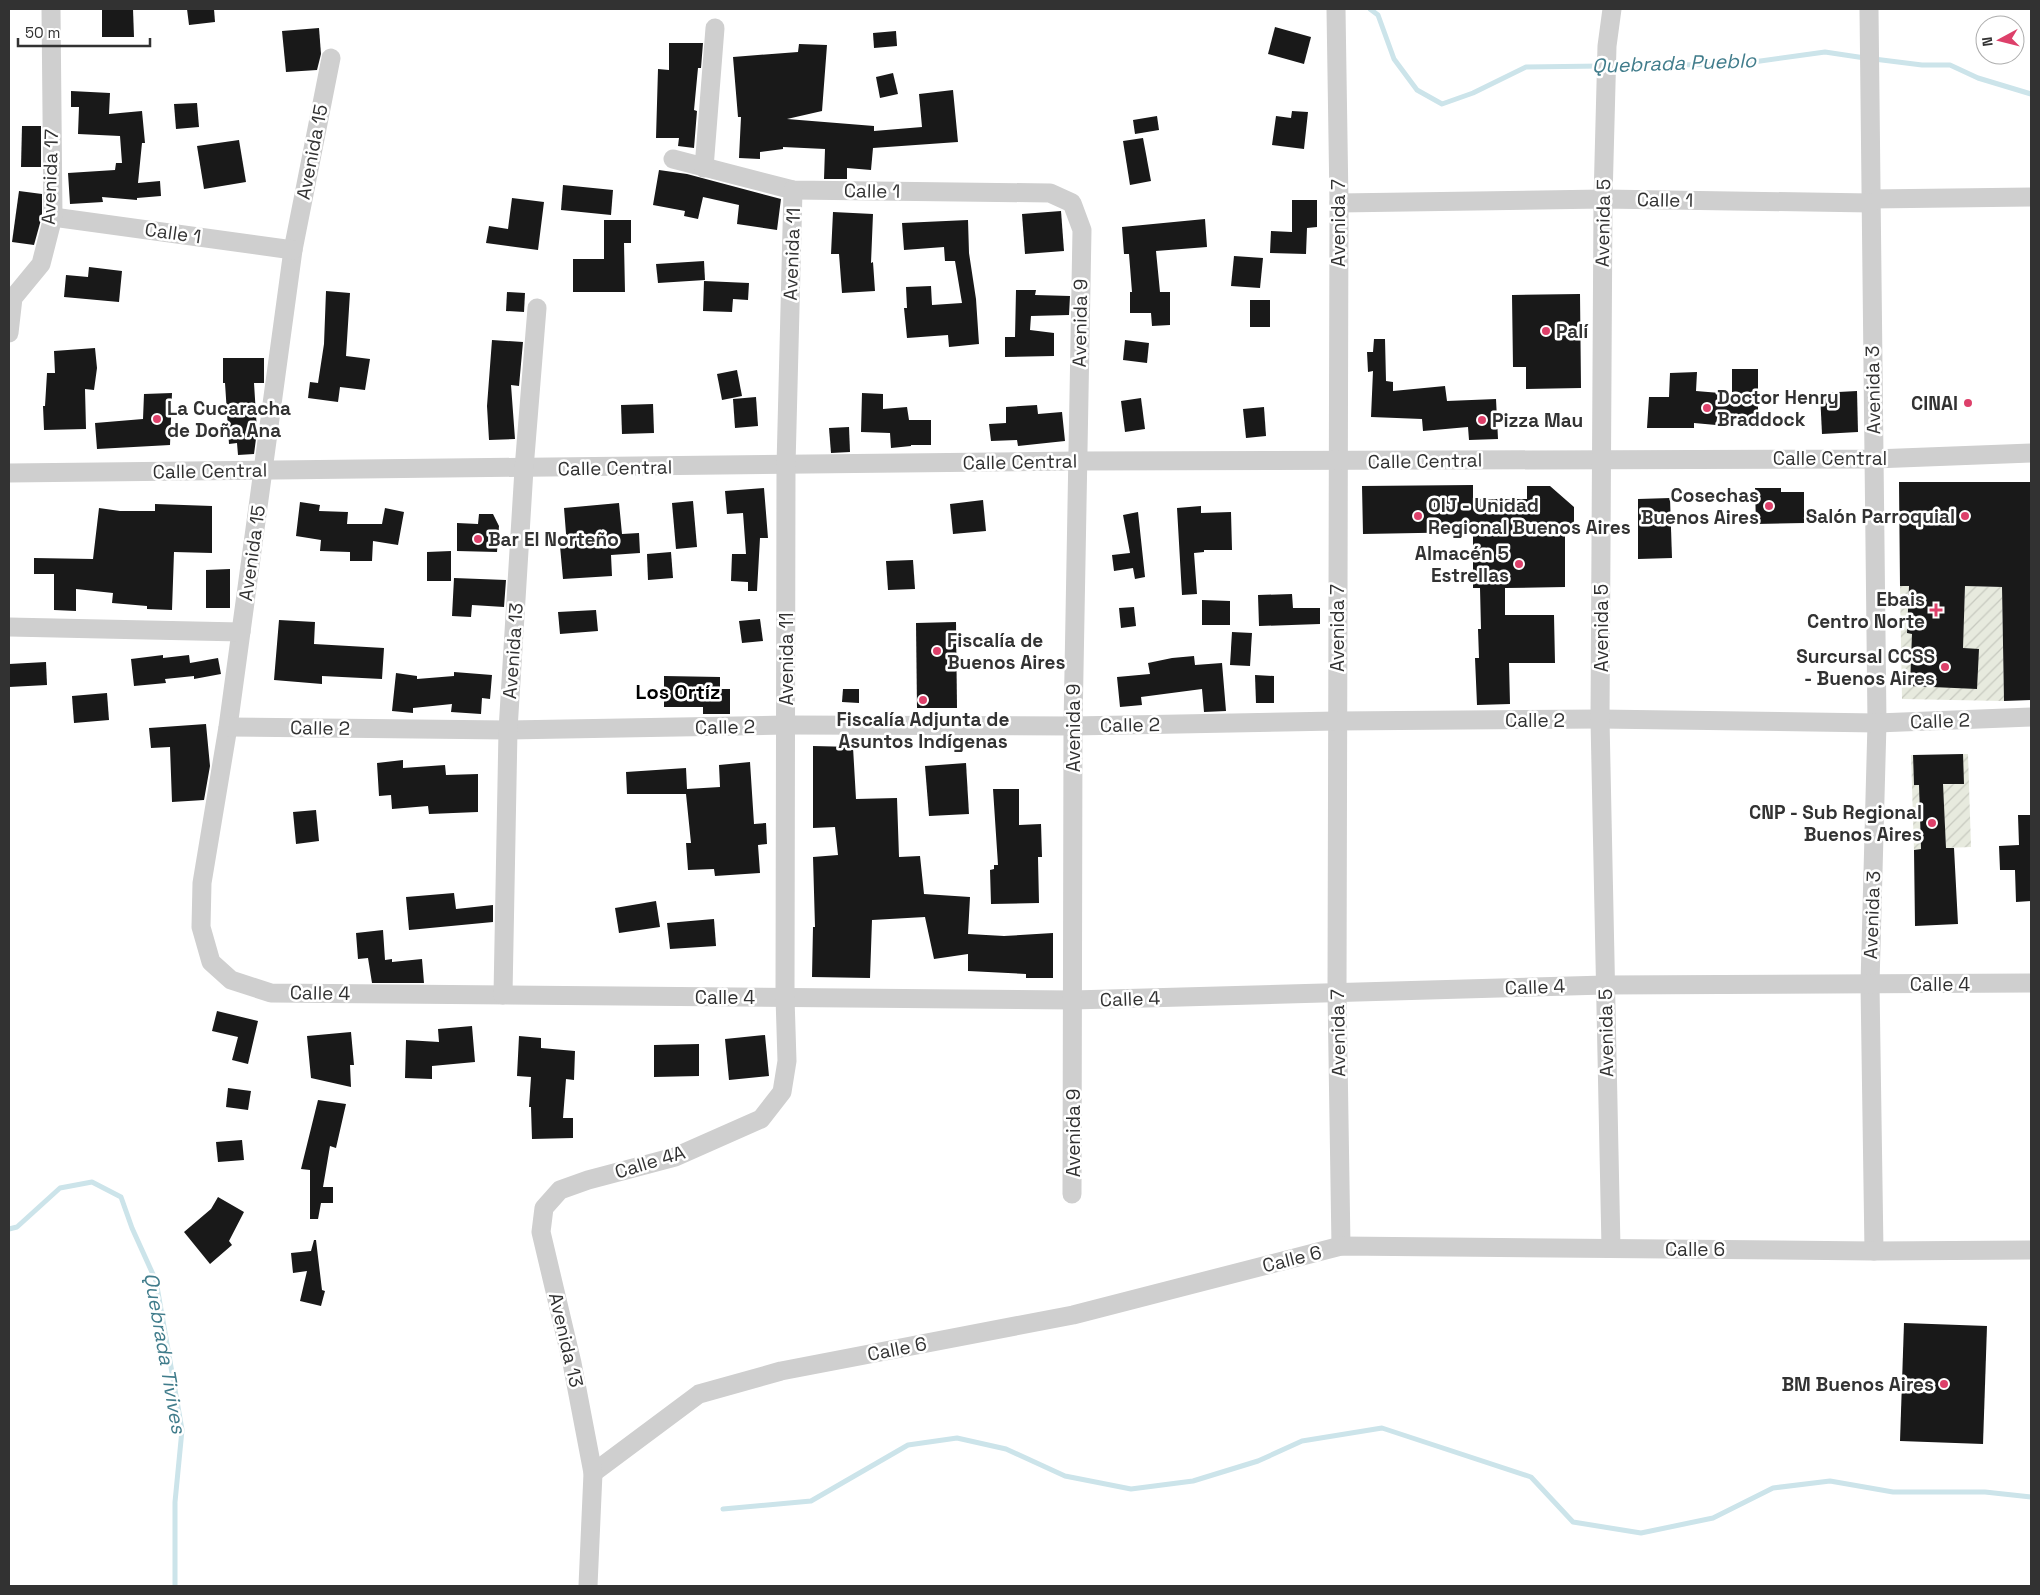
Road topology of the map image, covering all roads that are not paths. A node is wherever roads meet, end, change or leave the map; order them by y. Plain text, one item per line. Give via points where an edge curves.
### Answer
1 (51, 9) edge
2 (1336, 9) edge
3 (1612, 9) edge
4 (1869, 9) edge
5 (715, 28) dead end
6 (331, 58) dead end
7 (673, 159) dead end
8 (704, 168) junction
9 (793, 190) junction
10 (2031, 197) edge
11 (1603, 199) junction
12 (1871, 201) junction
13 (1072, 203) joint
14 (1339, 203) junction
15 (53, 217) junction
16 (293, 250) junction
17 (11, 292) edge
18 (537, 308) dead end
19 (9, 333) edge
20 (2031, 453) edge
21 (1602, 459) junction
22 (1874, 459) junction
23 (1077, 462) junction
24 (1338, 462) junction
25 (786, 466) junction
26 (524, 468) junction
27 (263, 470) junction
28 (9, 474) edge
29 (9, 627) edge
30 (241, 632) junction
31 (2031, 717) edge
32 (1600, 719) junction
33 (1337, 721) junction
34 (1877, 723) junction
35 (786, 726) junction
36 (1073, 726) junction
37 (228, 727) junction
38 (508, 730) junction
39 (230, 980) joint
40 (2031, 983) edge
41 (1870, 984) junction
42 (1605, 985) junction
43 (1337, 993) junction
44 (503, 996) junction
45 (785, 997) junction
46 (1073, 1000) junction
47 (761, 1119) joint
48 (1072, 1194) dead end
49 (544, 1208) joint
50 (1341, 1246) junction
51 (1612, 1248) junction
52 (2031, 1250) edge
53 (1874, 1251) junction
54 (593, 1473) junction
55 (588, 1586) edge

1 - 15 street, Avenida 17
2 - 14 street, Avenida 7
3 - 11 street, Avenida 5 via 1607,46
4 - 12 street, Avenida 3
5 - 8 street
6 - 16 street, Avenida 15
7 - 8 street, Calle 1
8 - 9 street, Calle 1
9 - 13 street, Calle 1 via 1050,193
9 - 25 street, Avenida 11
10 - 12 street, Calle 1
11 - 12 street, Calle 1
11 - 14 street, Calle 1
11 - 21 street, Avenida 5
12 - 22 street, Avenida 3
13 - 23 street, Avenida 9 via 1082,230
14 - 24 street, Avenida 7
15 - 16 street, Calle 1
15 - 17 street, Avenida 17 via 41,264
16 - 27 street, Avenida 15
17 - 19 street, Avenida 17
18 - 26 street, Avenida 13
20 - 22 street, Calle Central
21 - 22 street, Calle Central
21 - 24 street, Calle Central
21 - 32 street, Avenida 5
22 - 34 street, Avenida 3
23 - 24 street, Calle Central
23 - 25 street, Calle Central
23 - 36 street, Avenida 9
24 - 33 street, Avenida 7
25 - 26 street, Calle Central
25 - 35 street, Avenida 11
26 - 27 street, Calle Central
26 - 38 street, Avenida 13
27 - 28 street, Calle Central
27 - 30 street, Avenida 15
29 - 30 street
30 - 37 street, Avenida 15
31 - 34 street, Calle 2
32 - 33 street, Calle 2
32 - 34 street, Calle 2
32 - 42 street, Avenida 5
33 - 36 street, Calle 2
33 - 43 street, Avenida 7
34 - 41 street, Avenida 3
35 - 36 street, Calle 2
35 - 38 street, Calle 2
35 - 45 street, Avenida 11
36 - 46 street, Avenida 9
37 - 38 street, Calle 2
37 - 39 street, Avenida 15 via 202,883 201,927 211,962
38 - 44 street, Avenida 13
39 - 44 street, Calle 4 via 271,993
40 - 41 street, Calle 4
41 - 42 street, Calle 4
41 - 53 street, Avenida 3
42 - 43 street, Calle 4
42 - 51 street, Avenida 5
43 - 46 street, Calle 4
43 - 50 street, Avenida 7
44 - 45 street, Calle 4
45 - 46 street, Calle 4
45 - 47 street, Avenida 11 via 787,1061 782,1092
46 - 48 street, Avenida 9
47 - 49 street, Calle 4A via 675,1157 560,1190
49 - 54 street, Avenida 13 via 541,1232 572,1363
50 - 51 street, Calle 6
50 - 54 street, Calle 6 via 1073,1315 781,1371 699,1394
51 - 53 street, Calle 6
52 - 53 street, Calle 6
54 - 55 street, Avenida 13

